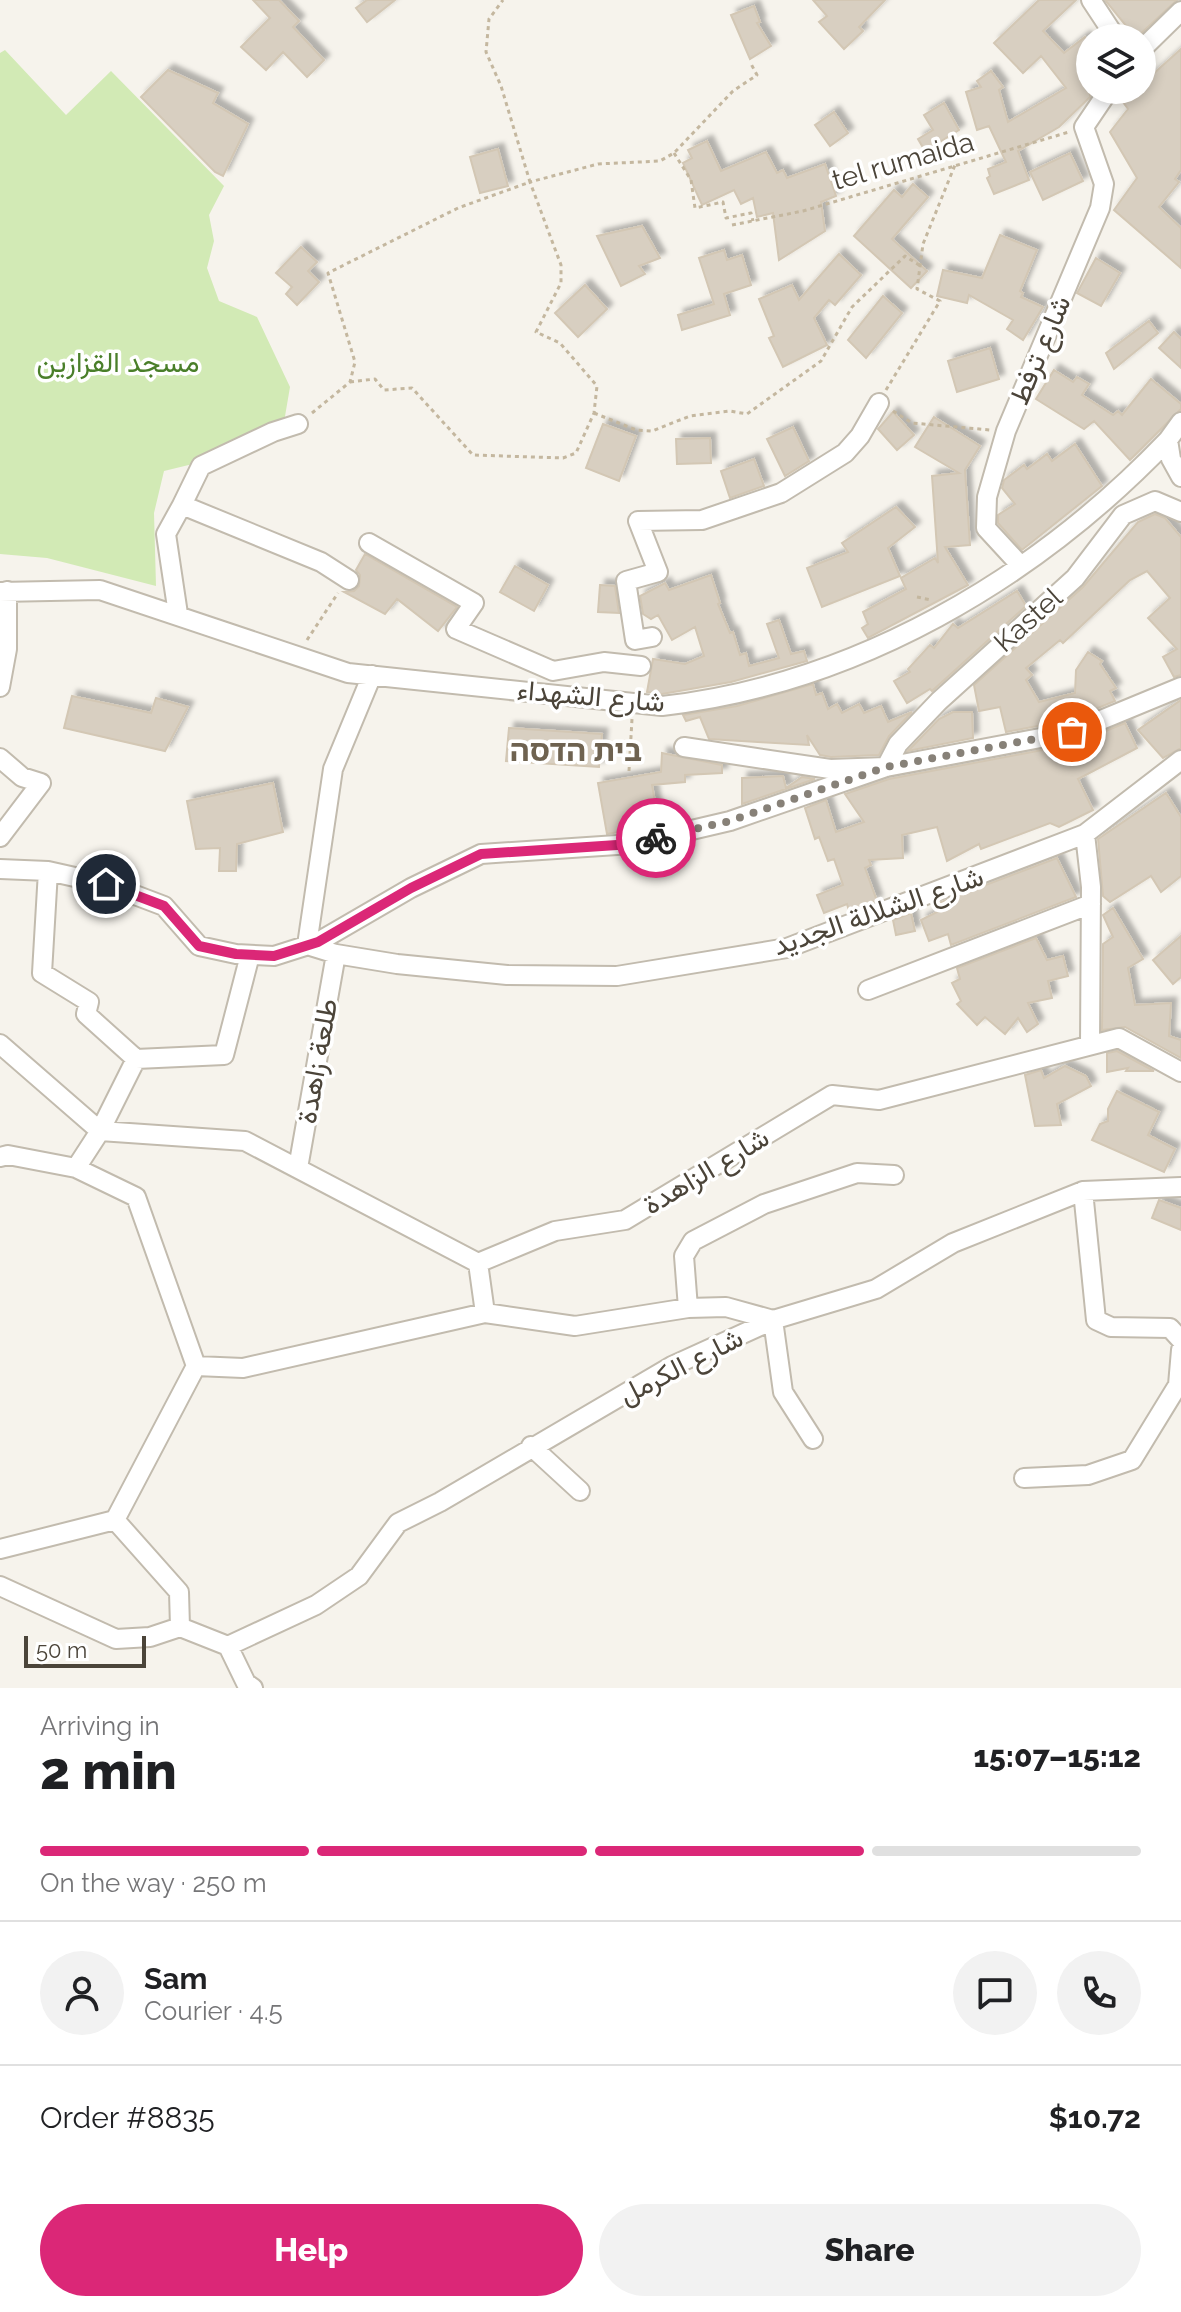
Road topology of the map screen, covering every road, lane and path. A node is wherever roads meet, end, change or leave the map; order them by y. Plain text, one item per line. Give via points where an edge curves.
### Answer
1 (503, 0) edge
2 (1091, 0) edge
3 (1181, 11) edge
4 (1107, 24) edge
5 (1156, 35) edge
6 (750, 62) dead end
7 (1100, 104) edge
8 (1084, 127) junction
9 (674, 153) junction
10 (955, 165) junction
11 (530, 182) junction
12 (753, 221) junction
13 (732, 225) dead end
14 (922, 267) junction
15 (350, 382) junction
16 (879, 403) junction
17 (594, 413) junction
18 (1181, 422) edge
19 (298, 424) joint
20 (1006, 431) junction
21 (1168, 440) junction
22 (1181, 477) edge
23 (182, 505) junction
24 (1181, 512) edge
25 (369, 543) dead end
26 (1021, 566) junction
27 (349, 580) joint
28 (4, 591) edge
29 (178, 614) junction
30 (652, 637) dead end
31 (297, 657) junction
32 (641, 666) dead end
33 (372, 675) junction
34 (0, 687) edge
35 (1181, 687) edge
36 (632, 703) junction
37 (684, 747) dead end
38 (0, 758) edge
39 (1181, 760) edge
40 (886, 767) junction
41 (629, 771) dead end
42 (1085, 834) junction
43 (0, 837) edge
44 (0, 869) edge
45 (48, 871) junction
46 (1091, 904) junction
47 (307, 945) junction
48 (336, 954) junction
49 (250, 955) junction
50 (868, 990) dead end
51 (0, 1044) edge
52 (1090, 1045) junction
53 (136, 1059) junction
54 (1181, 1072) edge
55 (100, 1131) junction
56 (0, 1157) edge
57 (298, 1168) junction
58 (81, 1171) junction
59 (894, 1175) dead end
60 (1181, 1187) edge
61 (1083, 1191) junction
62 (478, 1263) junction
63 (688, 1308) junction
64 (485, 1313) junction
65 (773, 1320) junction
66 (1181, 1340) edge
67 (1181, 1350) edge
68 (196, 1366) junction
69 (813, 1439) dead end
70 (531, 1446) junction
71 (1024, 1478) dead end
72 (580, 1491) dead end
73 (115, 1520) junction
74 (0, 1549) edge
75 (0, 1586) edge
76 (180, 1627) junction
77 (228, 1646) junction
78 (253, 1688) edge

1 - 11 path via 489,19 486,52
2 - 4 street
3 - 5 street
6 - 9 path via 757,75 733,91
7 - 8 street
8 - 10 path, tel rumaida
8 - 20 street, شارع ترفط via 1104,184 1100,208
9 - 11 path via 660,161 598,164
9 - 12 path via 691,180 695,208 723,202 726,218 751,213
10 - 12 path, tel rumaida
10 - 14 path via 923,244
11 - 15 path via 458,208 328,273 355,362
11 - 17 path via 561,265 561,283 536,332 560,343 597,386
12 - 13 path, tel rumaida
14 - 16 path via 917,289 940,301
14 - 17 path via 905,256 852,307 821,361 747,414 690,416 652,431
15 - 17 path via 375,379 384,390 412,388 473,455 563,458 576,453
15 - 19 path
16 - 20 path via 912,423
16 - 30 street via 845,453 781,493 702,520 638,521 658,572 626,581 635,640
18 - 21 street, شارع الشهداء
19 - 23 street via 201,466
20 - 26 street, شارع ترفط via 990,483 986,528
21 - 22 street
21 - 26 street, شارع الشهداء via 1056,542
23 - 27 street via 321,562
23 - 29 street via 166,534
24 - 40 street, Kastel via 1155,501 1123,515 1075,578 939,701 898,744
25 - 32 street via 474,603 456,629 553,671 604,662
26 - 36 street, شارع الشهداء via 927,623 842,661 761,689 706,701
27 - 31 path
28 - 29 street, شارع الشهداء via 100,590
28 - 34 street via 7,649
29 - 31 street, شارع الشهداء
31 - 33 street, شارع الشهداء
33 - 36 street, شارع الشهداء
33 - 47 street via 333,769
35 - 40 street via 1072,732
36 - 41 path
37 - 40 street via 830,769
38 - 43 street via 22,777 41,783
39 - 42 street, شارع الشلالة الجديد
40 - 47 street via 730,821 632,844 481,854
42 - 46 street
42 - 48 street, شارع الشلالة الجديد via 787,948 702,964 617,976 507,975
44 - 45 street
45 - 49 street via 106,884 164,906 199,946
45 - 53 street via 42,973 89,1002 86,1014
46 - 50 street
46 - 52 street
47 - 48 street, شارع الشلالة الجديد
47 - 49 street via 274,956
48 - 57 street, طلعة زاهدة
49 - 53 street via 224,1055
51 - 55 street
52 - 54 street, شارع الزاهدة via 1119,1038
52 - 62 street, شارع الزاهدة via 879,1100 832,1095 625,1220 555,1231
53 - 55 street
55 - 57 street via 245,1141
55 - 58 street
56 - 58 street
57 - 62 street
58 - 68 street via 136,1197
59 - 63 street via 857,1173 764,1204 693,1241 684,1256
60 - 61 street, شارع الكرمل
61 - 65 street, شارع الكرمل via 953,1243 876,1289
61 - 66 street via 1096,1320 1111,1327 1170,1328
62 - 64 street
63 - 64 street via 575,1326
63 - 65 street via 726,1307
64 - 68 street via 243,1368
65 - 69 street via 783,1392
65 - 70 street, شارع الكرمل via 672,1366
67 - 71 street via 1178,1385 1132,1460 1088,1475
68 - 73 street
70 - 72 street
70 - 77 street, شارع الكرمل via 398,1523 359,1576 316,1605
73 - 74 street
73 - 76 street via 179,1592
75 - 76 street via 116,1639 150,1637
76 - 77 street
77 - 78 street

